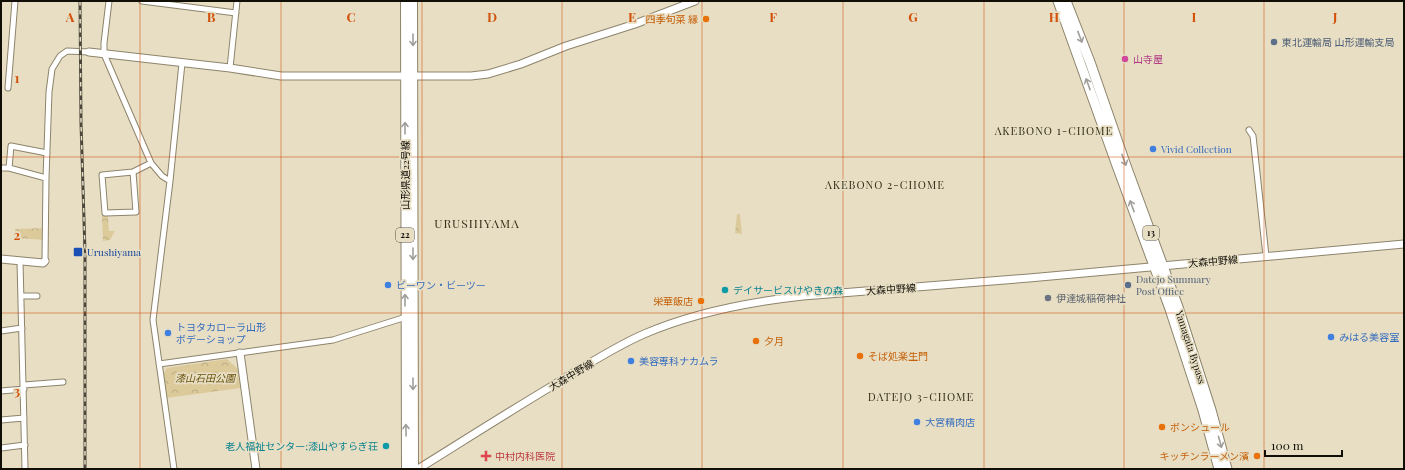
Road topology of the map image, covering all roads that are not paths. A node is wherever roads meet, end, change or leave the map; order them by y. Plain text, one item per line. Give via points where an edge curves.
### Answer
1 (15, 1) edge
2 (109, 1) edge
3 (142, 1) edge
4 (237, 1) edge
5 (404, 1) edge
6 (413, 1) edge
7 (695, 1) edge
8 (1055, 1) edge
9 (1058, 1) edge
10 (1066, 1) edge
11 (236, 13) junction
12 (89, 52) joint
13 (104, 54) junction
14 (182, 63) junction
15 (1081, 63) junction
16 (230, 68) junction
17 (409, 77) junction
18 (8, 88) dead end
19 (1249, 130) dead end
20 (47, 153) junction
21 (151, 163) junction
22 (1, 168) edge
23 (9, 168) junction
24 (133, 172) junction
25 (46, 178) junction
26 (170, 181) junction
27 (1404, 244) edge
28 (1266, 256) junction
29 (1, 259) edge
30 (20, 261) junction
31 (45, 261) joint
32 (1159, 266) junction
33 (22, 296) junction
34 (37, 296) dead end
35 (406, 317) junction
36 (22, 328) junction
37 (1, 331) edge
38 (240, 353) junction
39 (159, 364) junction
40 (63, 382) dead end
41 (24, 387) junction
42 (1, 391) edge
43 (24, 418) junction
44 (1, 420) edge
45 (25, 445) junction
46 (1, 448) edge
47 (25, 469) edge
48 (174, 469) edge
49 (256, 469) edge
50 (406, 469) edge
51 (414, 469) edge
52 (418, 469) edge
53 (1218, 469) edge
54 (1227, 469) edge

1 - 18 street
2 - 13 street
3 - 11 street
4 - 11 street
5 - 17 main road, 山形県道22号線 / 22
6 -> 17 main road, 山形県道22号線 / 22
7 - 17 main road via 488,74
8 - 15 highway
9 - 15 highway, Yamagata Bypass / 13
10 -> 32 highway, Yamagata Bypass / 13 via 1090,62
11 - 16 street
12 - 13 main road
12 - 20 street via 67,51 60,56 52,69
13 - 14 main road
13 - 21 street
14 - 16 main road
14 - 26 street
32 -> 15 highway, Yamagata Bypass / 13
16 - 17 main road via 281,76
35 -> 17 main road, 山形県道22号線 / 22
17 -> 51 main road, 山形県道22号線 / 22
19 - 28 street via 1253,136
20 - 23 street via 12,146
20 - 25 street
21 - 24 street
21 - 26 street
22 - 23 street
23 - 25 street
24 - 24 street via 136,212 105,213 102,175
25 - 31 street
26 - 39 street via 153,320
27 - 28 main road, 大森中野線
28 - 32 main road, 大森中野線
29 - 30 main road
30 - 31 main road
30 - 33 street
32 - 52 main road, 大森中野線 via 774,299 692,316 643,334 608,352
32 - 53 highway, Yamagata Bypass / 13 via 1203,410
32 -> 54 highway, Yamagata Bypass / 13 via 1211,410
33 - 34 street
33 - 36 street
35 - 38 street via 333,340
50 -> 35 main road, 山形県道22号線 / 22
36 - 37 street
36 - 41 street
38 - 39 street
38 - 49 main road
39 - 48 street
40 - 41 street
41 - 42 street
41 - 43 street
43 - 44 street
43 - 45 street
45 - 46 street
45 - 47 street

